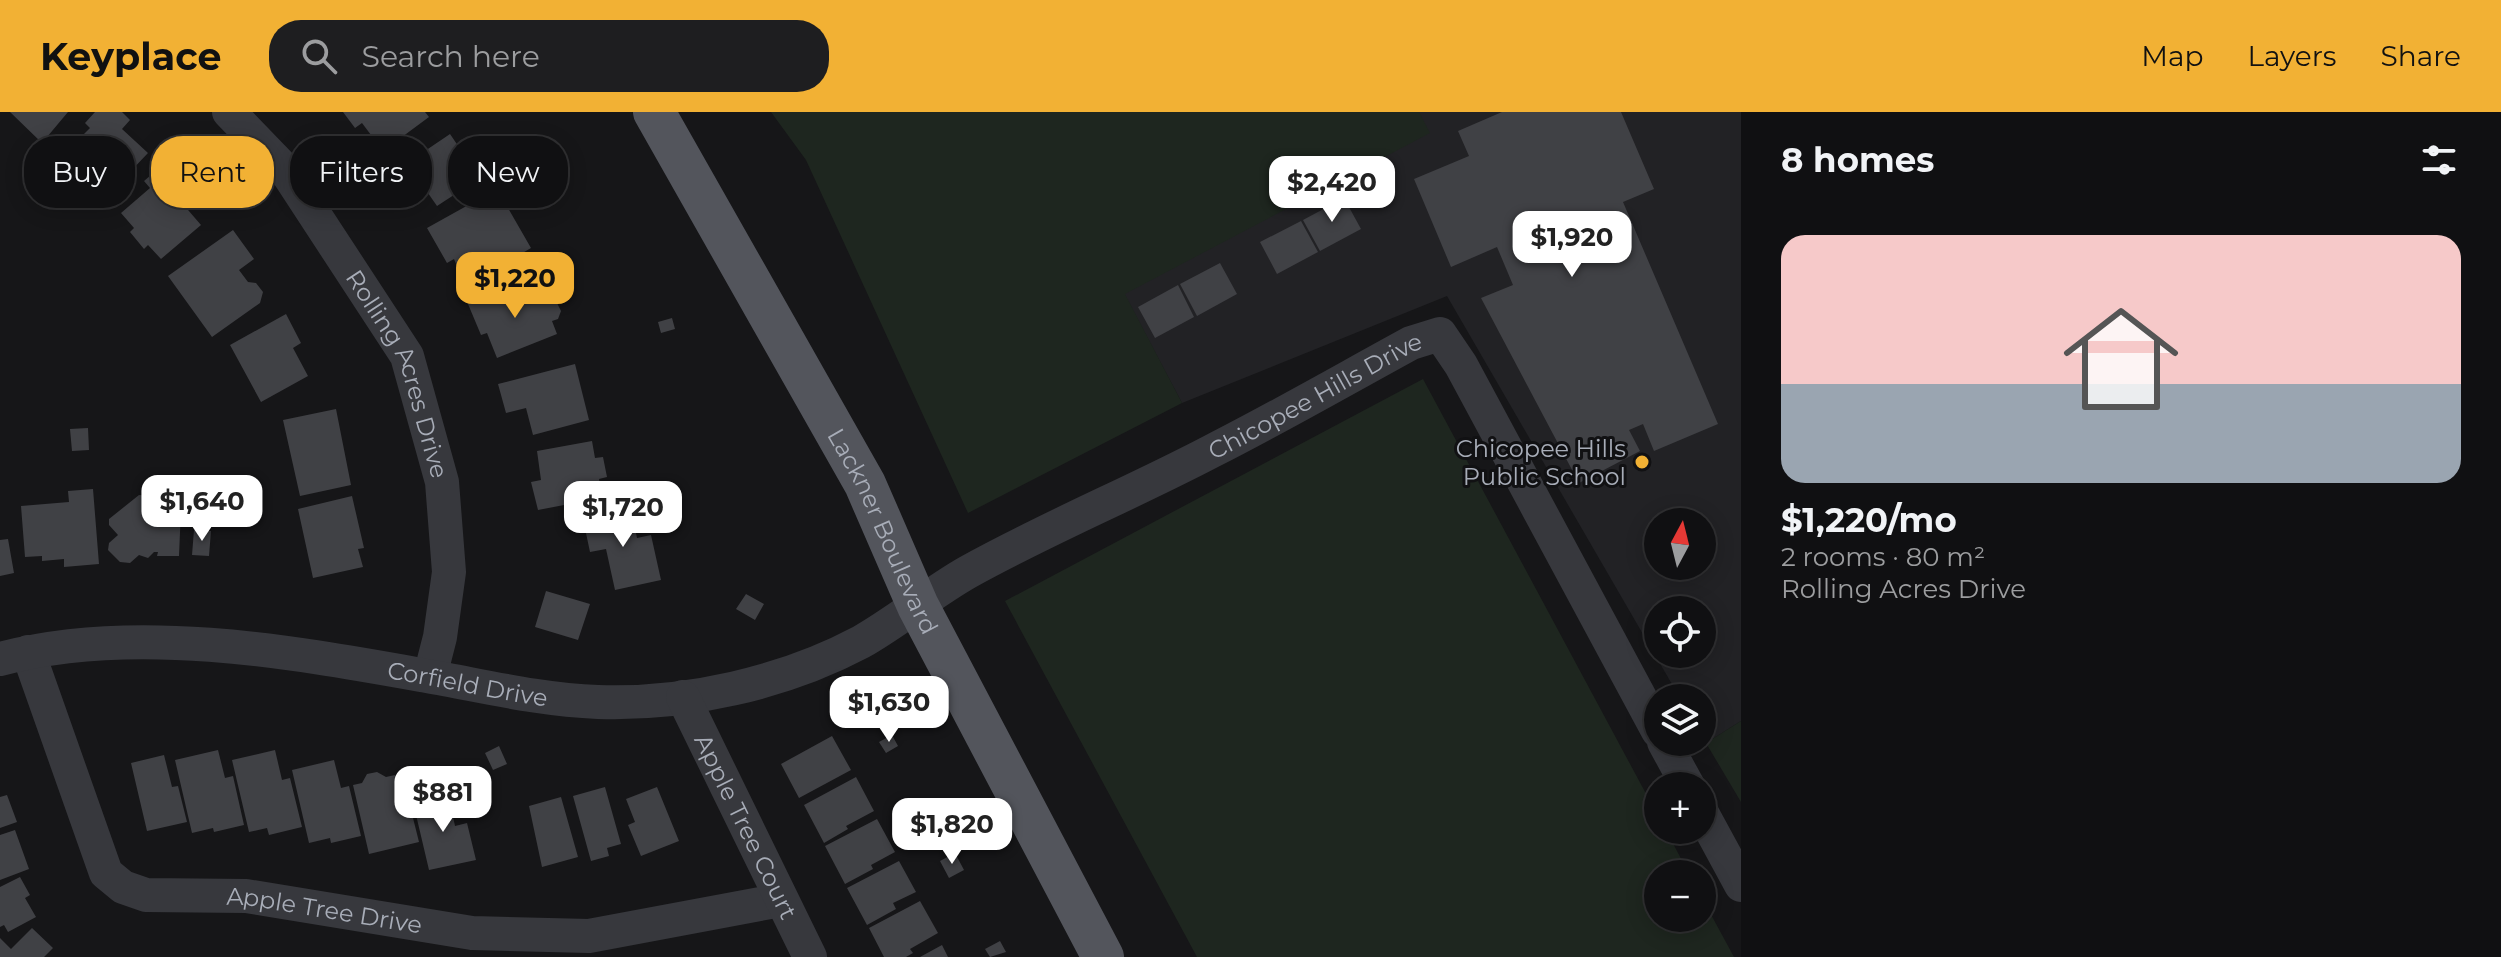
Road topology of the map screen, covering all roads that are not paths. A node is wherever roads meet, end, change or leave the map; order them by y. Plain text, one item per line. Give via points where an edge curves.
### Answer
1 (229, 112) edge
2 (654, 112) edge
3 (918, 606) junction
4 (14, 656) edge
5 (430, 676) junction
6 (683, 697) junction
7 (1644, 705) edge
8 (1716, 839) edge
9 (1741, 885) edge
10 (781, 900) junction
11 (810, 957) edge
12 (1103, 957) edge

1 - 5 street, Rolling Acres Drive via 286,171 407,356 442,482 449,572
2 - 3 main road, Lackner Boulevard via 865,484
3 - 6 street, Corfield Drive via 810,666
3 - 7 street, Chicopee Hills Drive via 966,573 1213,451 1411,343 1440,334
3 - 12 main road, Lackner Boulevard
4 - 5 street, Corfield Drive via 111,643 216,645
4 - 10 street, Apple Tree Drive via 106,873 123,887 146,895 246,896 472,933 558,937 589,936
5 - 6 street, Corfield Drive via 512,693 600,702
6 - 10 street, Apple Tree Court
8 - 9 street
10 - 11 street, Apple Tree Court

